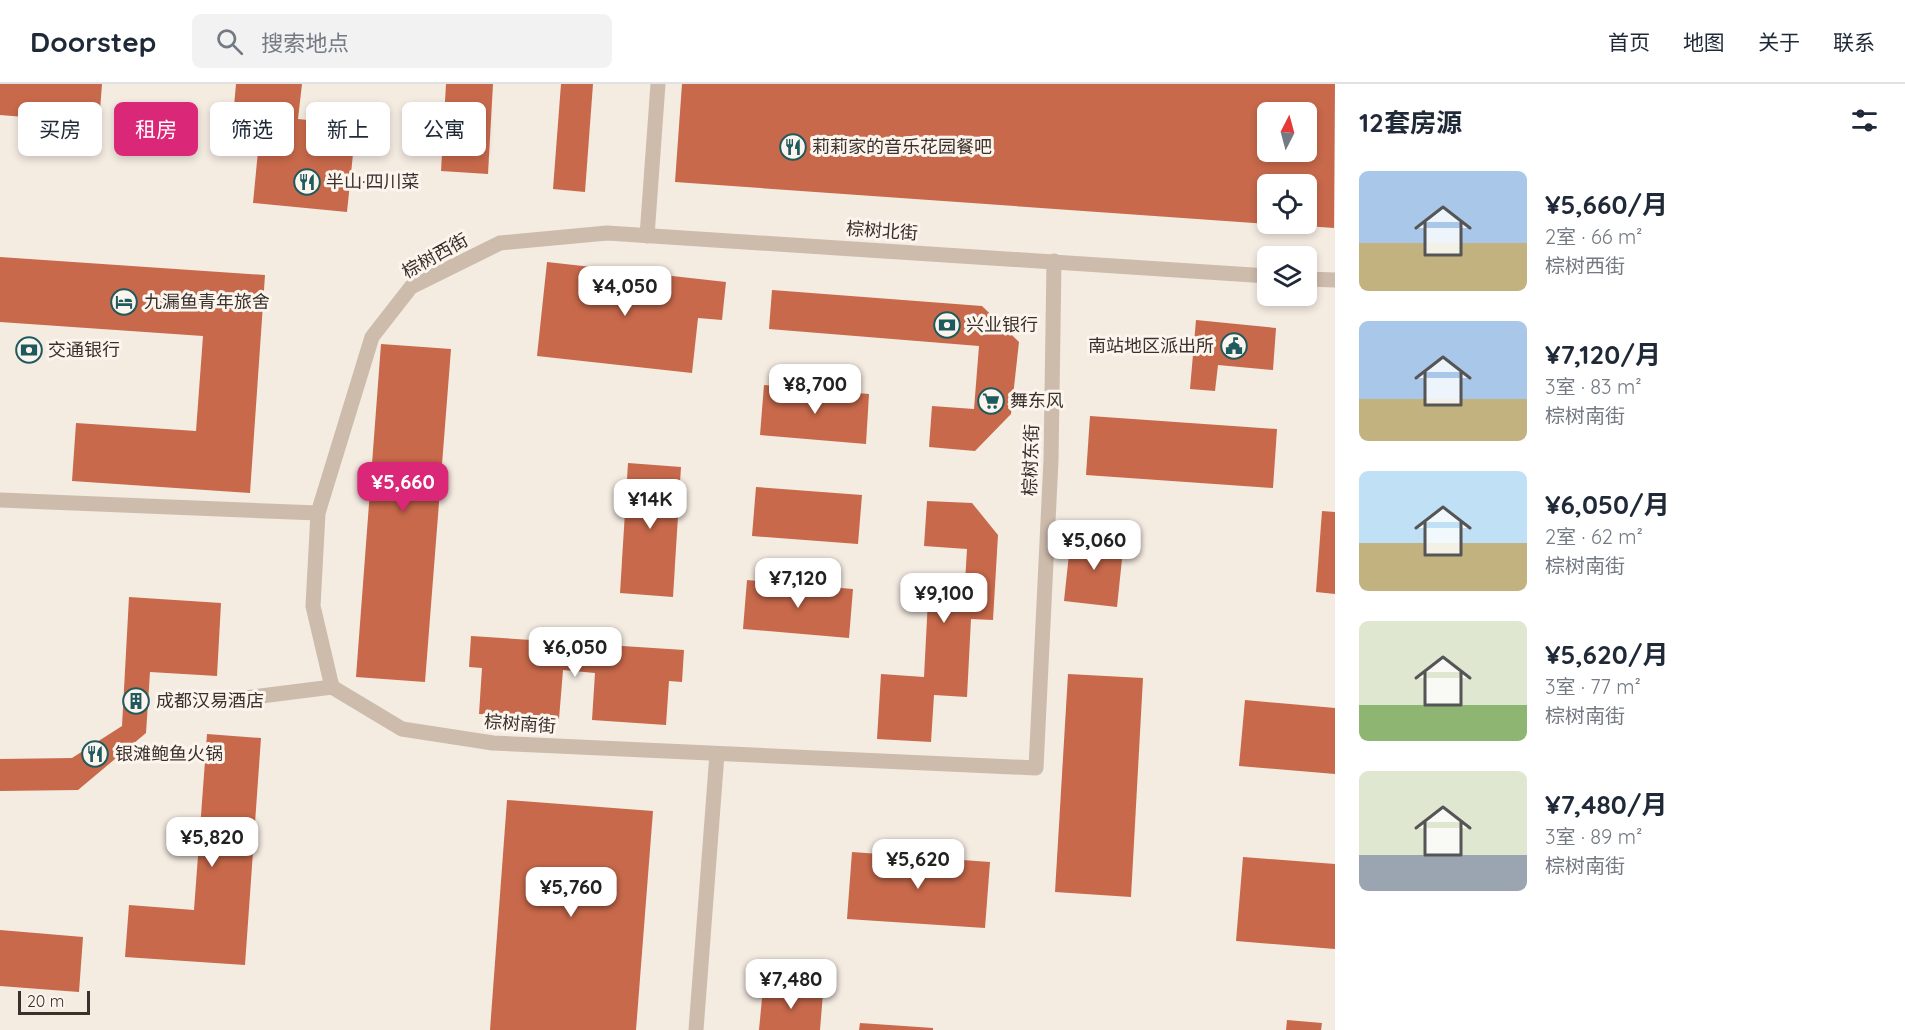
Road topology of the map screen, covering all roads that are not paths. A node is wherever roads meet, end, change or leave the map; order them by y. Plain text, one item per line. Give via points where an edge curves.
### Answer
1 (658, 84) edge
2 (647, 236) junction
3 (1054, 261) junction
4 (1257, 275) edge
5 (1317, 279) edge
6 (1335, 280) edge
7 (0, 500) edge
8 (318, 513) junction
9 (332, 687) junction
10 (222, 701) dead end
11 (717, 754) junction
12 (1036, 768) joint
13 (696, 1030) edge

1 - 2 street
2 - 3 street, 棕树北街
2 - 8 street, 棕树西街 via 607,233 500,243 411,287 372,337
3 - 4 street, 棕树北街
3 - 12 street, 棕树东街 via 1051,460
5 - 6 street
7 - 8 street
8 - 9 street, 棕树西街 via 313,606
9 - 10 street
9 - 11 street, 棕树南街 via 402,729 494,743
11 - 12 street, 棕树南街
11 - 13 street

